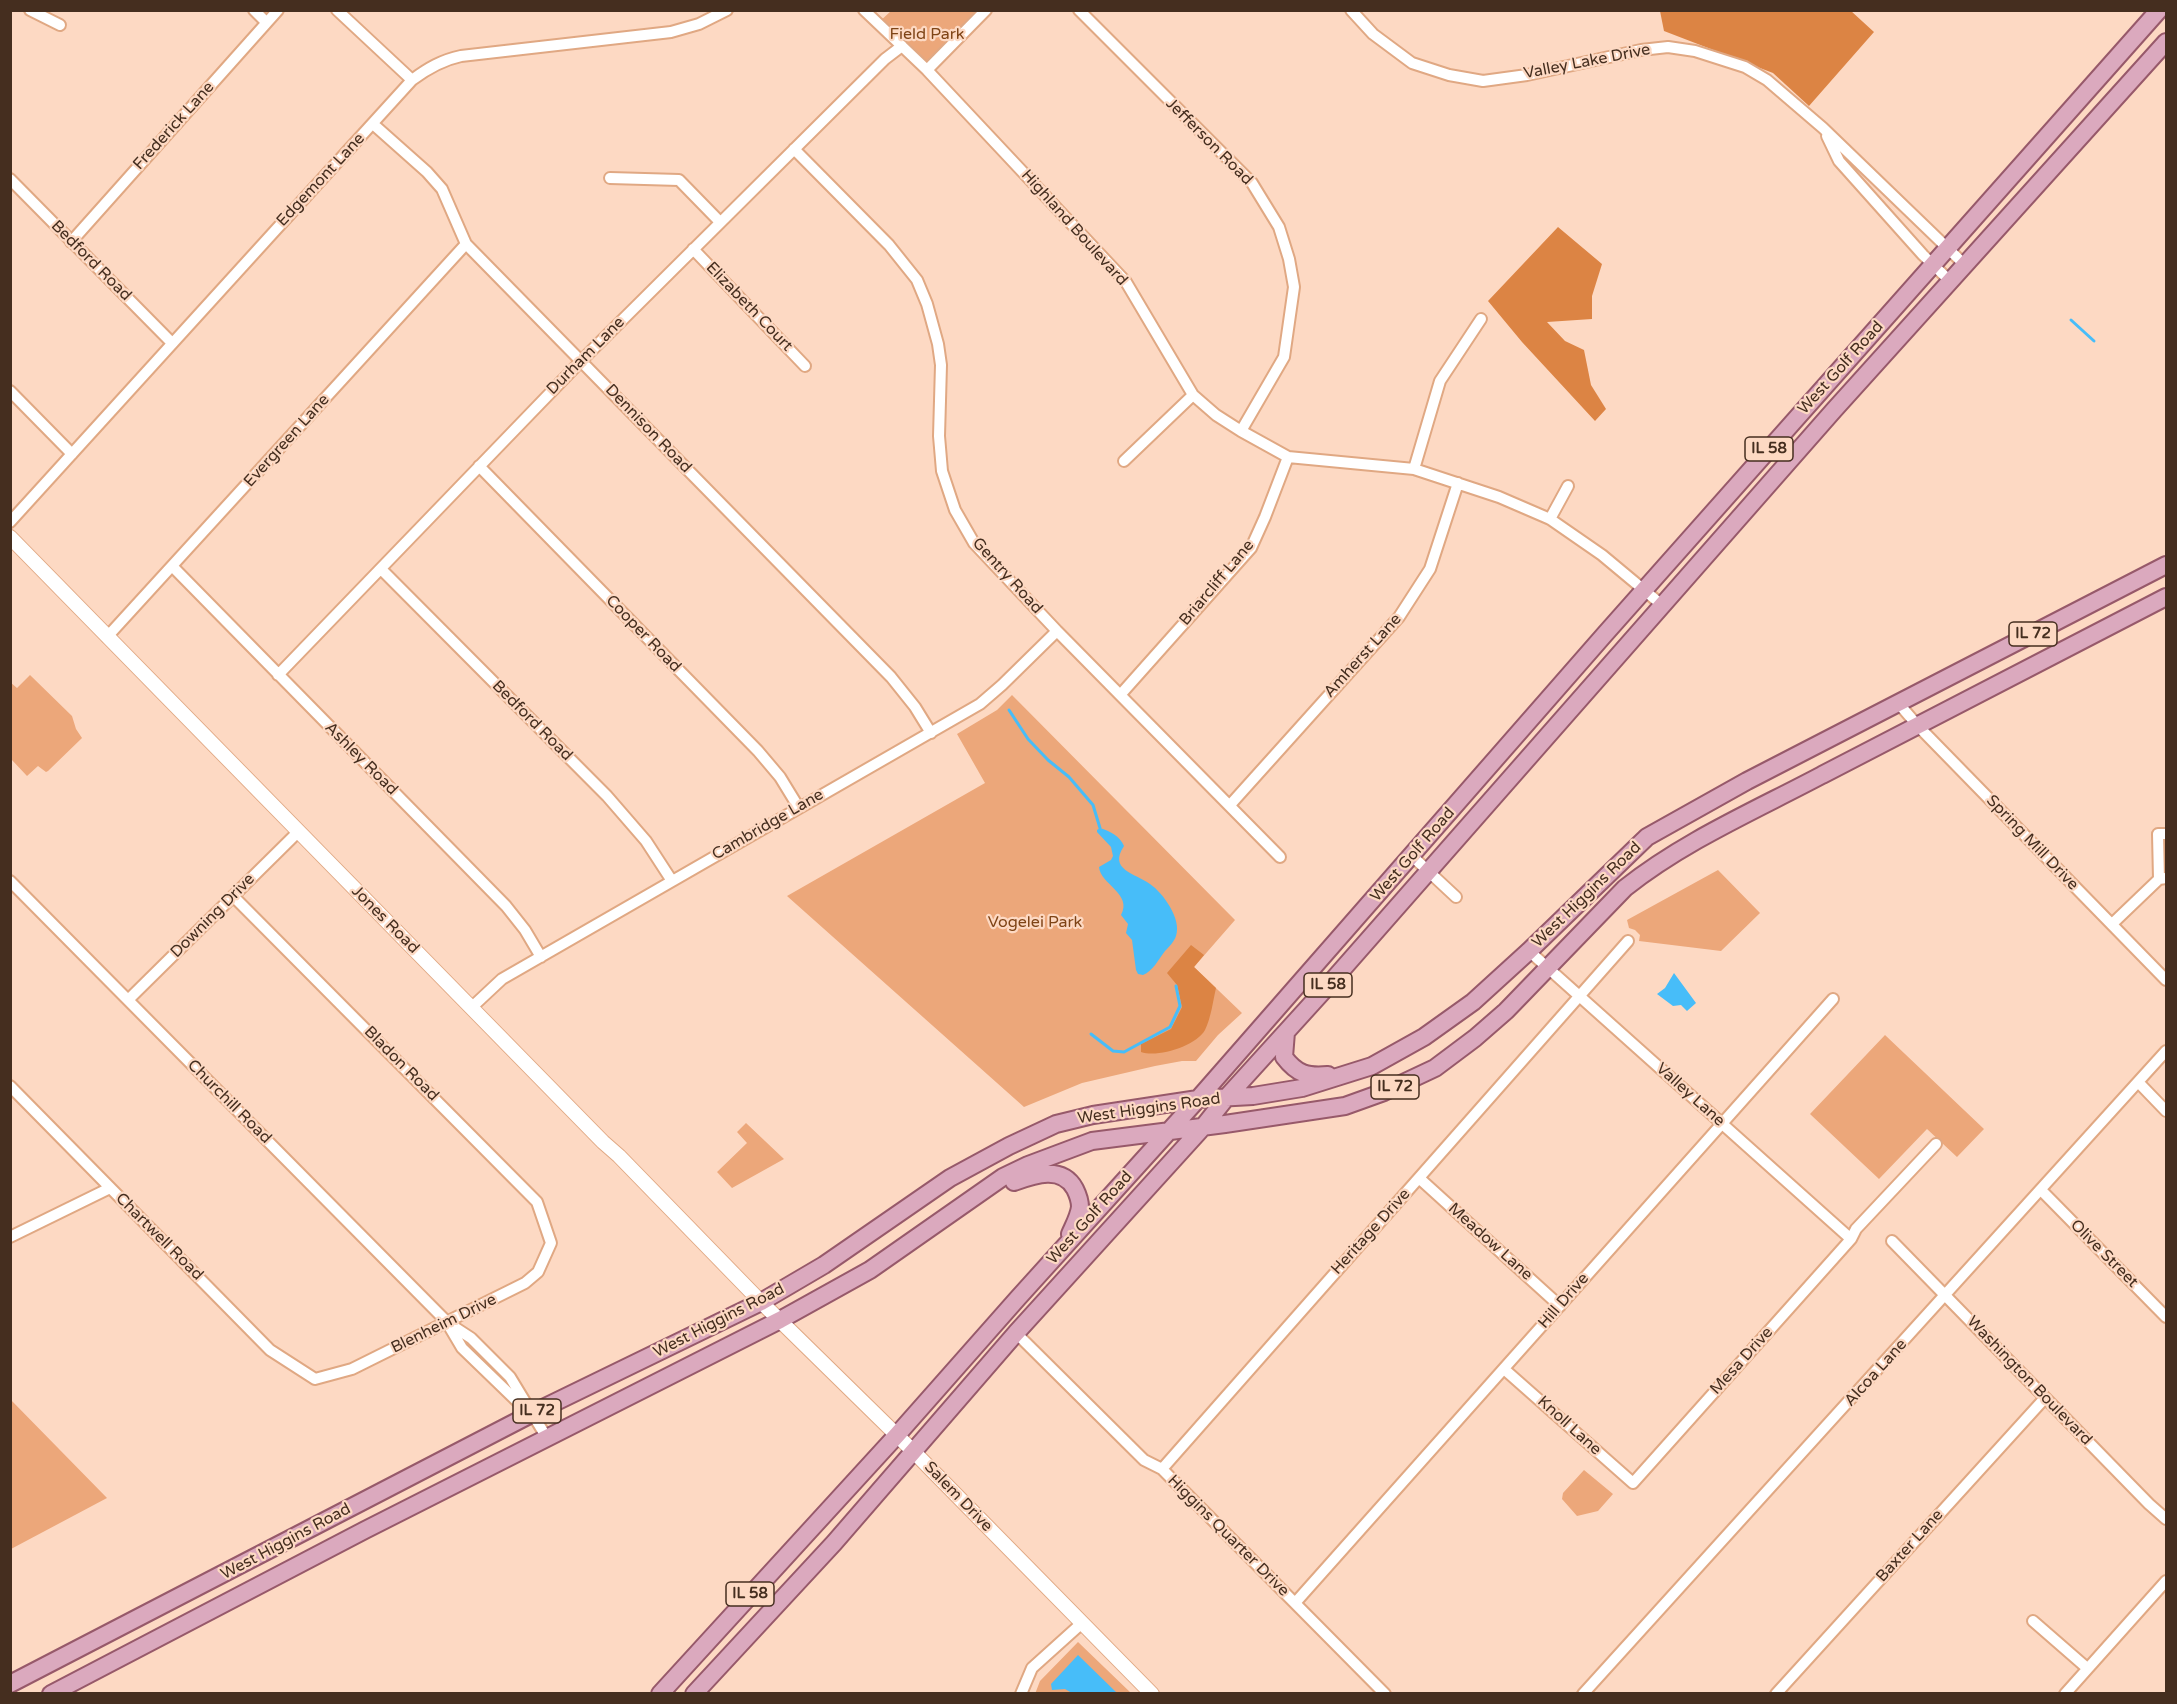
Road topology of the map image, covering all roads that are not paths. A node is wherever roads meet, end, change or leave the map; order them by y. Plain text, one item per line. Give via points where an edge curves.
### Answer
1 (30, 10) edge
2 (254, 10) edge
3 (278, 10) edge
4 (336, 10) edge
5 (727, 10) edge
6 (864, 10) edge
7 (986, 10) edge
8 (1079, 10) edge
9 (1350, 10) edge
10 (2159, 10) edge
11 (266, 22) junction
12 (60, 25) dead end
13 (2166, 42) edge
14 (902, 46) junction
15 (927, 70) junction
16 (412, 80) junction
17 (373, 124) junction
18 (1823, 128) junction
19 (794, 149) junction
20 (610, 178) dead end
21 (10, 179) edge
22 (720, 222) junction
23 (71, 242) junction
24 (466, 244) junction
25 (693, 249) junction
26 (1947, 249) junction
27 (1933, 264) junction
28 (1965, 266) junction
29 (1950, 281) junction
30 (1480, 319) dead end
31 (172, 343) junction
32 (581, 361) junction
33 (805, 366) dead end
34 (10, 391) edge
35 (1193, 395) junction
36 (1240, 431) junction
37 (72, 454) junction
38 (1288, 457) junction
39 (1124, 461) dead end
40 (479, 466) junction
41 (1414, 469) junction
42 (1458, 483) junction
43 (1568, 486) dead end
44 (1550, 519) junction
45 (10, 522) edge
46 (10, 537) edge
47 (2166, 565) edge
48 (173, 567) junction
49 (381, 569) junction
50 (1644, 590) junction
51 (2166, 597) edge
52 (1662, 605) junction
53 (1057, 631) junction
54 (107, 637) junction
55 (278, 675) junction
56 (1121, 694) junction
57 (1899, 704) junction
58 (1918, 726) junction
59 (931, 733) junction
60 (1230, 805) junction
61 (799, 808) junction
62 (298, 832) junction
63 (2166, 834) edge
64 (1412, 856) junction
65 (1280, 857) dead end
66 (1428, 871) junction
67 (2163, 879) edge
68 (10, 881) edge
69 (672, 881) junction
70 (233, 896) junction
71 (1456, 897) dead end
72 (2112, 924) junction
73 (1628, 941) dead end
74 (1529, 951) junction
75 (541, 957) junction
76 (1548, 967) junction
77 (2166, 980) edge
78 (1579, 995) junction
79 (1833, 999) dead end
80 (128, 1000) junction
81 (471, 1008) junction
82 (1286, 1032) junction
83 (2166, 1051) edge
84 (1347, 1074) junction
85 (2139, 1083) junction
86 (10, 1086) edge
87 (1226, 1098) junction
88 (1197, 1100) junction
89 (2166, 1111) edge
90 (1721, 1123) junction
91 (1203, 1127) junction
92 (1168, 1132) junction
93 (1936, 1144) dead end
94 (1419, 1178) junction
95 (110, 1188) junction
96 (2041, 1190) junction
97 (974, 1198) junction
98 (10, 1237) edge
99 (1851, 1239) junction
100 (1892, 1242) dead end
101 (551, 1243) joint
102 (1066, 1245) junction
103 (1946, 1296) junction
104 (761, 1302) junction
105 (1560, 1306) junction
106 (2166, 1317) edge
107 (780, 1320) junction
108 (448, 1323) junction
109 (1016, 1333) junction
110 (1504, 1369) junction
111 (315, 1379) joint
112 (2045, 1398) junction
113 (531, 1414) junction
114 (897, 1435) junction
115 (547, 1438) junction
116 (913, 1451) junction
117 (1162, 1469) junction
118 (1633, 1484) joint
119 (2166, 1519) edge
120 (2166, 1581) edge
121 (1294, 1603) junction
122 (2033, 1621) dead end
123 (1082, 1623) junction
124 (2087, 1668) junction
125 (10, 1684) edge
126 (51, 1694) edge
127 (660, 1694) edge
128 (694, 1694) edge
129 (1021, 1694) edge
130 (1152, 1694) edge
131 (1385, 1694) edge
132 (1583, 1694) edge
133 (1776, 1694) edge
134 (2065, 1694) edge

1 - 12 street
2 - 11 street
3 - 11 street, Frederick Lane
4 - 16 street
5 - 16 street, Edgemont Lane via 671,32 461,56 439,62
6 - 14 street, Highland Boulevard
7 - 15 street
8 - 36 street, Jefferson Road via 1252,183 1279,227 1294,287 1284,357
9 - 18 street, Valley Lake Drive via 1373,34 1413,63 1483,81 1641,50 1668,47 1695,51 1767,80
10 - 26 main road, West Golf Road / IL 58
11 - 23 street, Frederick Lane
13 - 28 main road, West Golf Road / IL 58
14 - 15 street, Highland Boulevard
14 - 19 street, Durham Lane
15 - 35 street, Highland Boulevard via 1126,282
16 - 17 street, Edgemont Lane
17 - 24 street, Dennison Road via 442,189
17 - 31 street, Edgemont Lane
18 - 26 street, Valley Lake Drive
18 - 27 street, Valley Lake Drive via 1839,161
19 - 22 street, Durham Lane
19 - 53 street, Gentry Road via 889,245 917,280 939,344 940,458 955,510 974,543
20 - 22 street via 679,180
21 - 23 street, Bedford Road
22 - 25 street, Durham Lane
23 - 31 street, Bedford Road
24 - 32 street, Dennison Road
24 - 48 street, Evergreen Lane
25 - 32 street, Durham Lane
25 - 33 street, Elizabeth Court
26 - 27 main road, West Golf Road / IL 58
26 - 28 street, Valley Lake Drive
27 - 29 street, Valley Lake Drive
27 - 50 main road, West Golf Road / IL 58
28 - 29 main road, West Golf Road / IL 58
29 - 52 main road, West Golf Road / IL 58
30 - 41 street via 1440,381
31 - 37 street, Edgemont Lane
32 - 40 street, Durham Lane
32 - 59 street, Dennison Road via 891,678
34 - 37 street
35 - 36 street, Highland Boulevard
35 - 39 street
36 - 38 street, Highland Boulevard
37 - 45 street, Edgemont Lane
38 - 41 street, Highland Boulevard
38 - 56 street, Briarcliff Lane via 1251,548
40 - 49 street, Durham Lane
40 - 61 street, Cooper Road via 758,751
41 - 42 street, Highland Boulevard
42 - 44 street, Highland Boulevard
42 - 60 street, Amherst Lane via 1430,569 1416,594
43 - 44 street
44 - 50 street, Highland Boulevard
46 - 54 street, Jones Road
47 - 57 main road, West Higgins Road / IL 72
48 - 54 street, Evergreen Lane
48 - 55 street, Ashley Road
49 - 55 street, Durham Lane
49 - 69 street, Bedford Road via 607,796 646,841
50 - 52 street, Highland Boulevard
50 - 64 main road, West Golf Road / IL 58
51 - 58 main road, West Higgins Road / IL 72
52 - 66 main road, West Golf Road / IL 58
53 - 56 street, Gentry Road
53 - 59 street, Cambridge Lane via 992,695
54 - 62 street, Jones Road
55 - 75 street, Ashley Road via 506,906
56 - 60 street, Gentry Road
57 - 58 street, Spring Mill Drive
57 - 74 main road, West Higgins Road / IL 72 via 1647,837
58 - 72 street, Spring Mill Drive
58 - 76 main road, West Higgins Road / IL 72 via 1647,870
59 - 61 street, Cambridge Lane
60 - 65 street, Gentry Road
61 - 69 street, Cambridge Lane
62 - 70 street, Downing Drive
62 - 81 street, Jones Road
63 - 67 street via 2158,834
64 - 66 street
64 - 88 main road, West Golf Road / IL 58
66 - 71 street
66 - 82 main road, West Golf Road / IL 58
67 - 72 street
68 - 80 street, Churchill Road
69 - 75 street, Cambridge Lane
70 - 80 street, Downing Drive
70 - 101 street, Bladon Road via 537,1202
72 - 77 street, Spring Mill Drive
73 - 78 street, Heritage Drive
74 - 76 street, Valley Lane
74 - 84 main road, West Higgins Road / IL 72 via 1473,1002 1424,1037 1372,1066
75 - 81 street, Cambridge Lane via 502,980
76 - 78 street, Valley Lane
76 - 91 main road, West Higgins Road / IL 72 via 1475,1038 1435,1068 1384,1092 1345,1106
78 - 90 street, Valley Lane
78 - 94 street, Heritage Drive
79 - 90 street, Hill Drive
80 - 108 street, Churchill Road
81 - 104 street, Jones Road
82 - 84 main road via 1284,1057 1298,1072 1315,1076
82 - 87 main road, West Golf Road / IL 58
83 - 85 street, Alcoa Lane
84 - 87 main road, West Higgins Road / IL 72 via 1302,1088
85 - 89 street
85 - 96 street, Alcoa Lane
86 - 95 street, Chartwell Road
87 - 88 main road, West Higgins Road / IL 72
87 - 91 main road, West Golf Road / IL 58
88 - 92 main road, West Golf Road / IL 58
88 - 104 main road, West Higgins Road / IL 72 via 1056,1124 950,1178 824,1265
90 - 99 street, Valley Lane
90 - 105 street, Hill Drive
91 - 92 main road, West Higgins Road / IL 72
91 - 109 main road, West Golf Road / IL 58
92 - 97 main road, West Higgins Road / IL 72 via 1092,1141 1068,1149 1004,1177
92 - 102 main road, West Golf Road / IL 58
93 - 99 street, Mesa Drive
94 - 105 street, Meadow Lane
94 - 117 street, Heritage Drive
95 - 98 street
95 - 111 street, Chartwell Road via 270,1350
96 - 103 street, Alcoa Lane
96 - 106 street, Olive Street
97 - 102 main road via 1040,1173 1062,1177 1072,1185 1080,1203
97 - 107 main road, West Higgins Road / IL 72 via 870,1270
99 - 118 street, Mesa Drive
100 - 103 street, Washington Boulevard
101 - 108 street, Blenheim Drive via 538,1272 525,1283
102 - 114 main road, West Golf Road / IL 58
103 - 112 street, Washington Boulevard
103 - 132 street, Alcoa Lane
104 - 107 street, Salem Drive
104 - 113 main road, West Higgins Road / IL 72
105 - 110 street, Hill Drive
107 - 114 street, Salem Drive
107 - 115 main road, West Higgins Road / IL 72
108 - 111 street, Blenheim Drive via 352,1369
108 - 113 street, Churchill Road via 462,1348
109 - 116 main road, West Golf Road / IL 58
109 - 117 street, Higgins Quarter Drive via 1144,1460
110 - 118 street, Knoll Lane
110 - 121 street, Hill Drive
112 - 119 street, Washington Boulevard
112 - 133 street, Baxter Lane
113 - 115 street, Churchill Road
113 - 125 main road, West Higgins Road / IL 72
114 - 116 street, Salem Drive
114 - 127 main road, West Golf Road / IL 58
115 - 126 main road, West Higgins Road / IL 72
116 - 123 street, Salem Drive
116 - 128 main road, West Golf Road / IL 58
117 - 121 street, Higgins Quarter Drive
120 - 124 street
121 - 131 street, Higgins Quarter Drive
122 - 124 street
123 - 129 street via 1032,1668
123 - 130 street, Salem Drive
124 - 134 street

